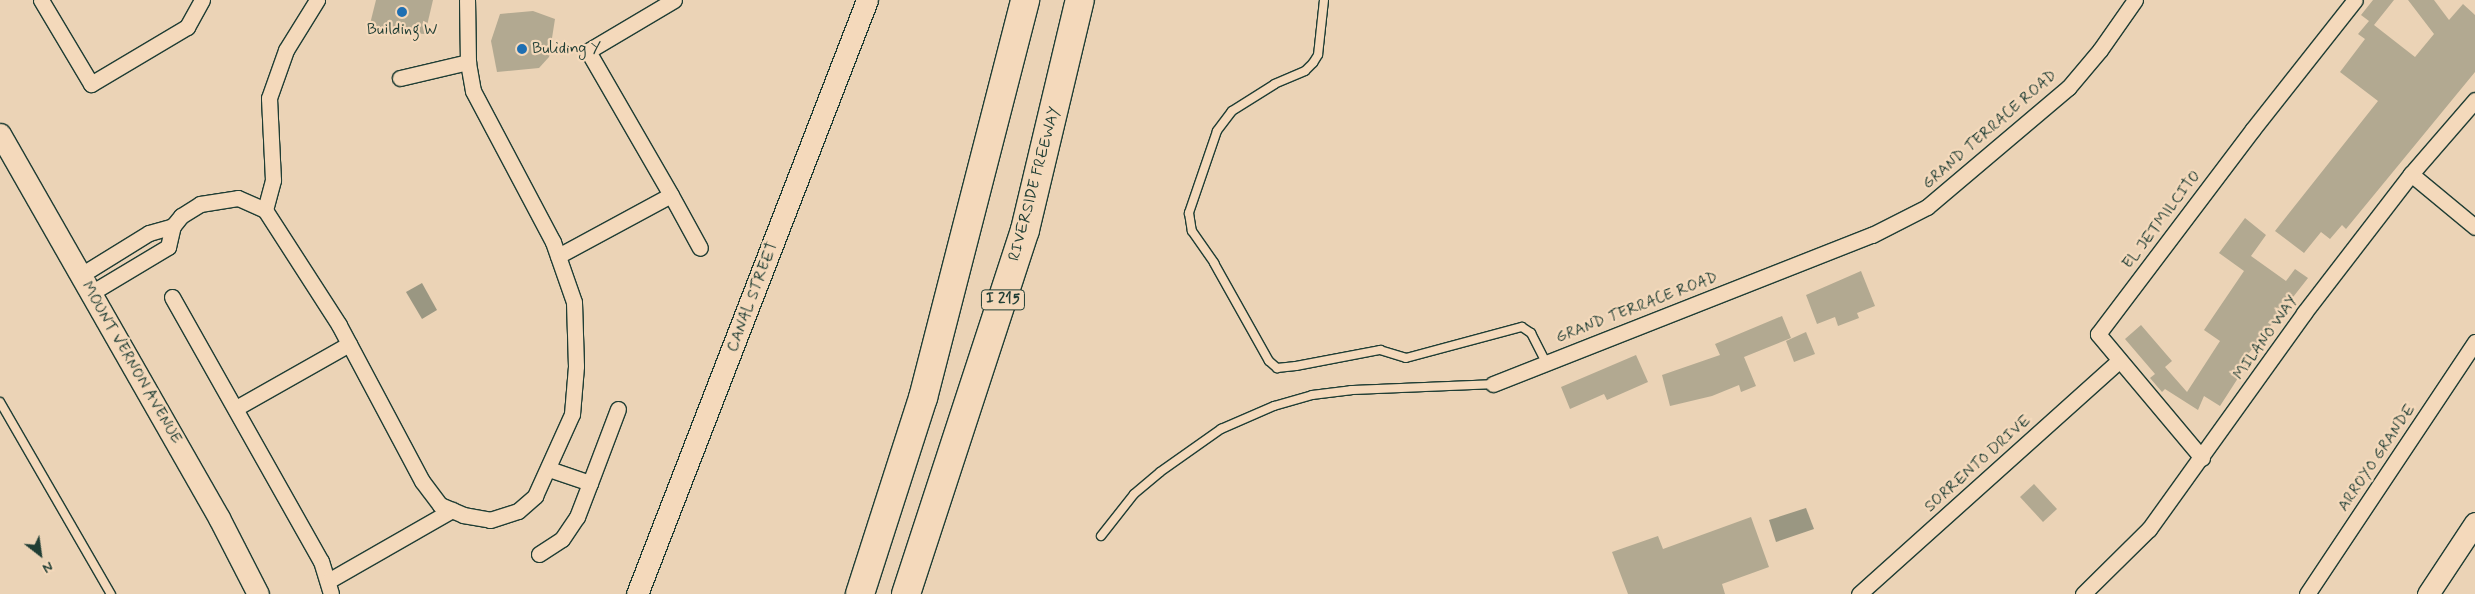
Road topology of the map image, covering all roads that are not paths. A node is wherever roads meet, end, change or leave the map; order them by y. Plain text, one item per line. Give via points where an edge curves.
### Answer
1 (41, 0) edge
2 (202, 0) edge
3 (317, 0) edge
4 (467, 0) edge
5 (674, 0) edge
6 (867, 0) edge
7 (1025, 0) edge
8 (1080, 0) edge
9 (1324, 0) edge
10 (2135, 0) edge
11 (2355, 0) edge
12 (468, 62) junction
13 (400, 78) dead end
14 (2475, 100) edge
15 (0, 134) edge
16 (2411, 174) junction
17 (670, 195) junction
18 (265, 210) junction
19 (173, 226) junction
20 (2475, 227) edge
21 (700, 248) dead end
22 (558, 256) junction
23 (86, 284) junction
24 (172, 297) dead end
25 (2475, 342) edge
26 (350, 344) junction
27 (2120, 361) junction
28 (1546, 363) junction
29 (1493, 384) joint
30 (0, 402) edge
31 (236, 408) junction
32 (618, 409) dead end
33 (2202, 458) junction
34 (549, 469) junction
35 (590, 483) junction
36 (452, 510) junction
37 (2475, 523) edge
38 (1101, 536) dead end
39 (539, 554) dead end
40 (330, 587) edge
41 (111, 594) edge
42 (258, 594) edge
43 (637, 594) edge
44 (860, 594) edge
45 (906, 594) edge
46 (1859, 594) edge
47 (2083, 594) edge
48 (2308, 594) edge
49 (2428, 594) edge

1 - 2 street via 91,84 187,27
3 - 18 street via 286,50 269,98 273,180
4 - 12 street
5 - 17 street via 588,51
6 - 43 street, CANAL STREET
7 - 44 highway via 924,398
8 - 45 highway, RIVERSIDE FREEWAY / I 215 via 1025,230
9 - 28 lane via 1318,55 1313,63 1305,71 1275,84 1232,111 1217,130 1189,213 1192,231 1214,263 1269,361 1277,368 1380,350 1406,358 1522,327 1531,333
10 - 28 street, GRAND TERRACE ROAD via 2068,88 1927,206 1872,235
11 - 27 street, EL JETMILCITO via 2098,334
12 - 13 street
12 - 22 street via 473,91
14 - 16 street, MILANO WAY
15 - 23 street, MOUNT VERNON AVENUE
16 - 20 street
16 - 33 street, MILANO WAY via 2304,313
17 - 21 street
17 - 22 street
18 - 19 street via 238,198 200,204 181,216
18 - 26 street
19 - 23 street via 150,233
19 - 23 street via 168,247
22 - 34 street via 574,302 576,366 572,414
23 - 42 street, MOUNT VERNON AVENUE via 219,518
24 - 31 street
25 - 48 street, ARROYO GRANDE
26 - 31 street
26 - 36 street via 422,481 440,505
27 - 33 street, EL JETMILCITO
27 - 46 street, SORRENTO DRIVE
28 - 29 street, GRAND TERRACE ROAD
29 - 38 lane, GRAND TERRACE ROAD via 1351,390 1312,395 1274,406 1221,429 1160,472 1134,494
30 - 41 lane
31 - 40 street via 321,561
32 - 35 street
33 - 47 street, MILANO WAY via 2149,529
34 - 35 street
34 - 36 street via 535,496 518,511 490,520
35 - 39 street via 577,517 562,539
36 - 40 street
37 - 49 street

